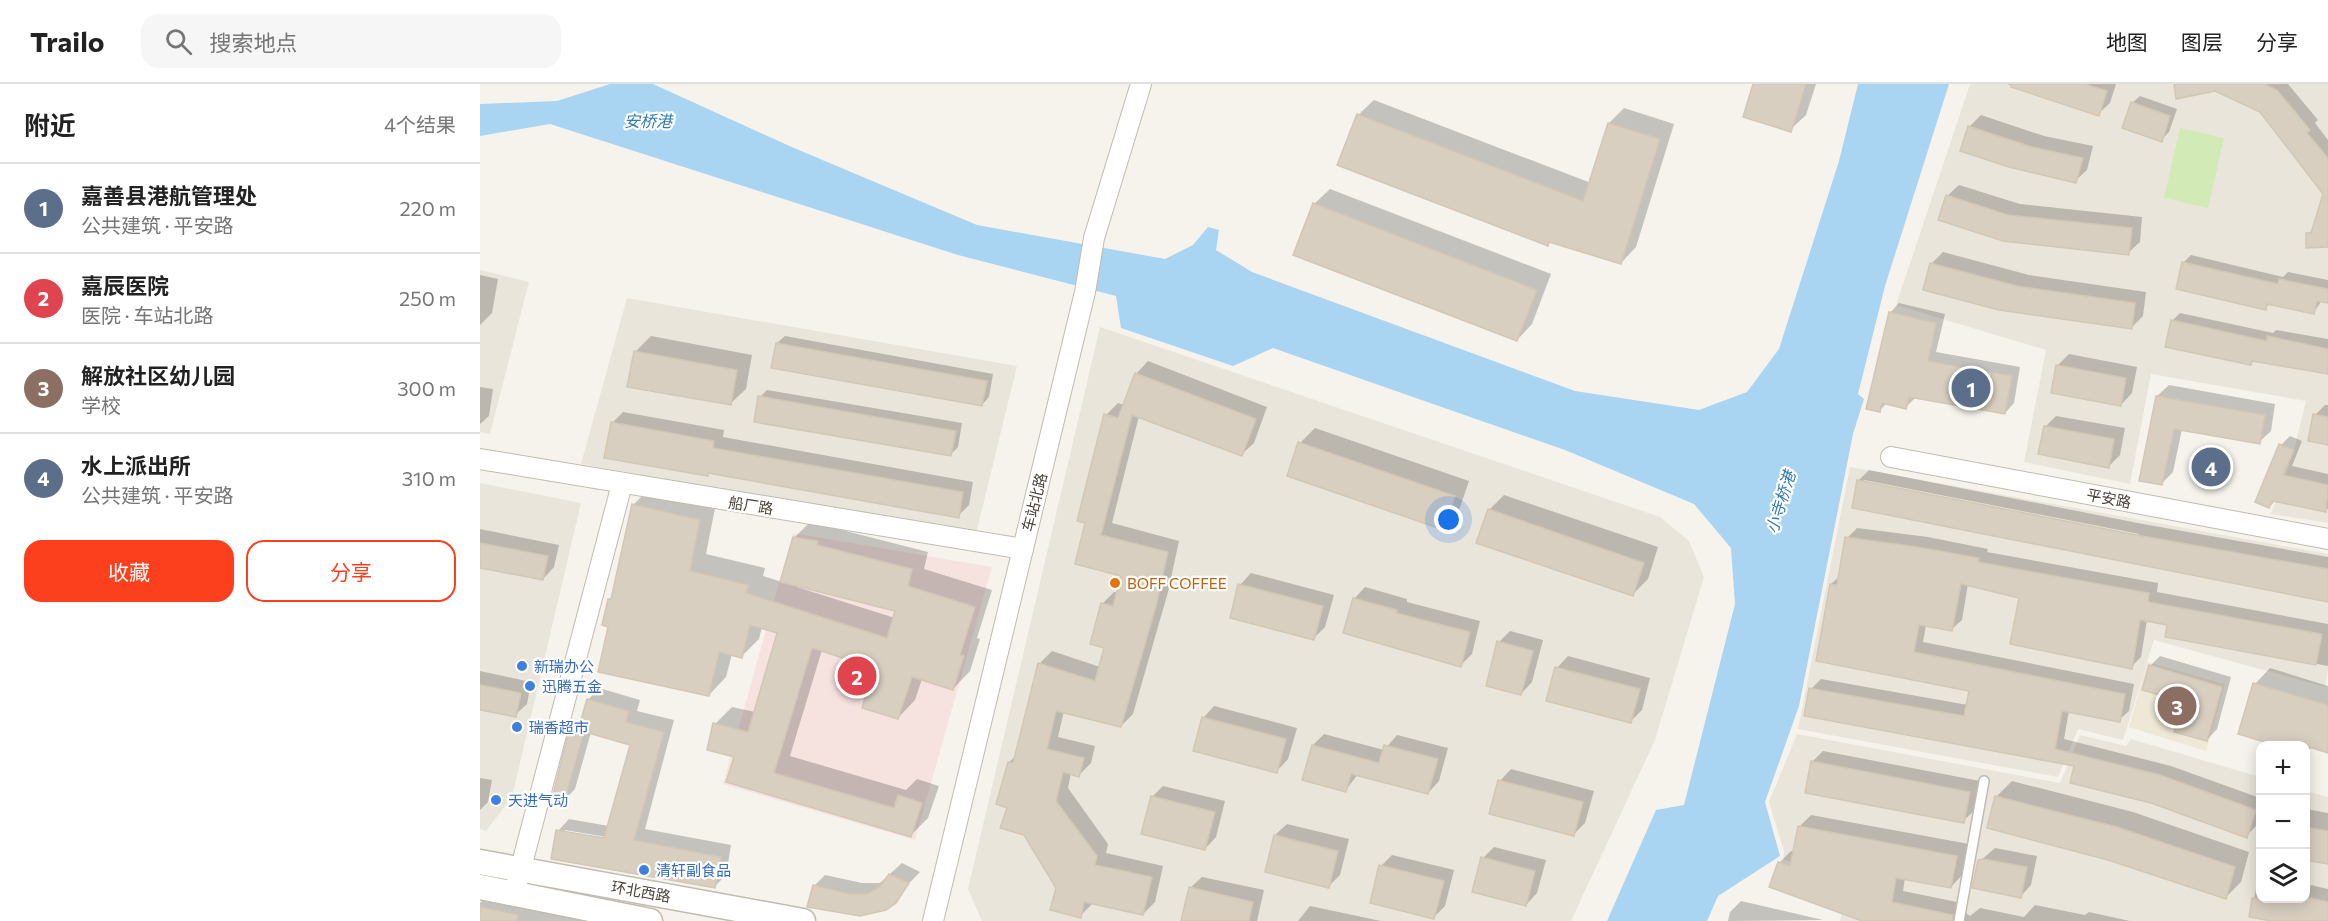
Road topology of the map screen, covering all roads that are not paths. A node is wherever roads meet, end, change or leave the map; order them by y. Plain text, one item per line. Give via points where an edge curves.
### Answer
1 (1141, 84) edge
2 (1891, 457) dead end
3 (480, 459) edge
4 (622, 484) junction
5 (2328, 539) edge
6 (1023, 549) junction
7 (1984, 781) dead end
8 (480, 862) edge
9 (519, 869) junction
10 (480, 888) edge
11 (514, 894) junction
12 (650, 921) edge
13 (802, 921) edge
14 (933, 921) edge
15 (1959, 921) edge

1 - 6 street, 车站北路 via 1094,238 1085,292
2 - 5 street, 平安路
3 - 4 street, 船厂路
4 - 6 street, 船厂路
4 - 9 street
6 - 14 street, 车站北路
7 - 15 lane
8 - 9 street, 环北西路
9 - 11 street
9 - 13 street, 环北西路
10 - 11 street, 环北西路
11 - 12 street, 环北西路

